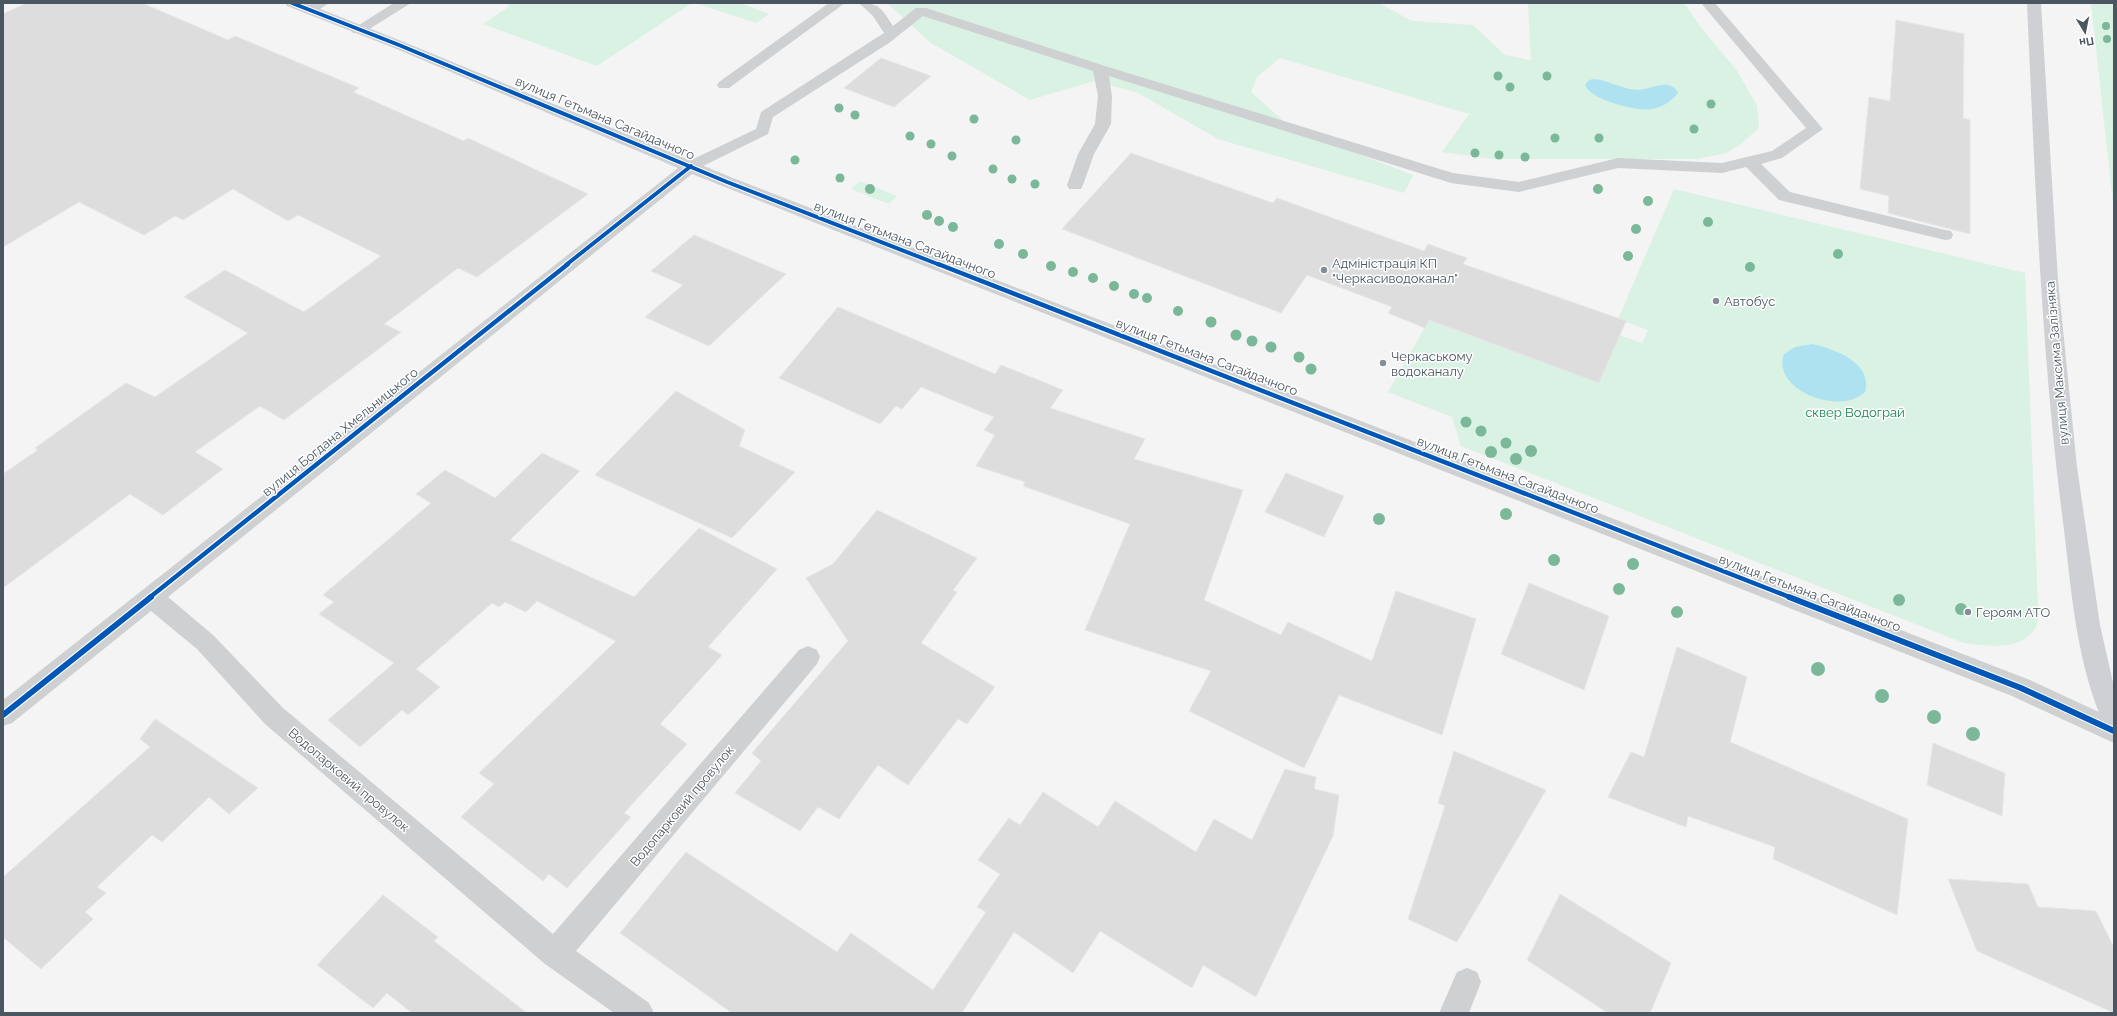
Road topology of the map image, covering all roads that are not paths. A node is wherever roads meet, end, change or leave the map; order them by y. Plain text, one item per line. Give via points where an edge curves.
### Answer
1 (404, 3) edge
2 (838, 3) edge
3 (866, 3) edge
4 (1708, 3) edge
5 (2034, 3) edge
6 (308, 5) edge
7 (358, 30) junction
8 (892, 34) junction
9 (1100, 69) junction
10 (724, 85) dead end
11 (1750, 162) junction
12 (691, 166) junction
13 (1075, 185) dead end
14 (1945, 236) dead end
15 (152, 597) junction
16 (808, 657) dead end
17 (3, 715) edge
18 (2114, 719) edge
19 (2114, 731) edge
20 (555, 954) junction
21 (1467, 982) dead end
22 (639, 1013) edge
23 (1454, 1013) edge

1 - 7 lane
2 - 10 lane
3 - 8 lane via 878,14
4 - 11 lane via 1815,129 1777,155
5 - 18 main road, вулиця Максима Залізняка via 2050,280 2066,467 2088,625 2098,674
6 - 7 street, вулиця Гетьмана Сагайдачного
7 - 12 street, вулиця Гетьмана Сагайдачного
8 - 9 lane via 921,11
8 - 12 lane via 766,115 763,131
9 - 11 lane via 1451,178 1519,187 1618,163 1722,168
9 - 13 lane via 1105,96 1103,124 1086,154
11 - 14 lane via 1785,196
12 - 15 street, вулиця Богдана Хмельницького
12 - 19 street, вулиця Гетьмана Сагайдачного via 2021,688
15 - 17 street, вулиця Богдана Хмельницького
15 - 20 street, Водопарковий провулок via 205,642 274,716
16 - 20 street, Водопарковий провулок
20 - 22 street, Водопарковий провулок
21 - 23 street

